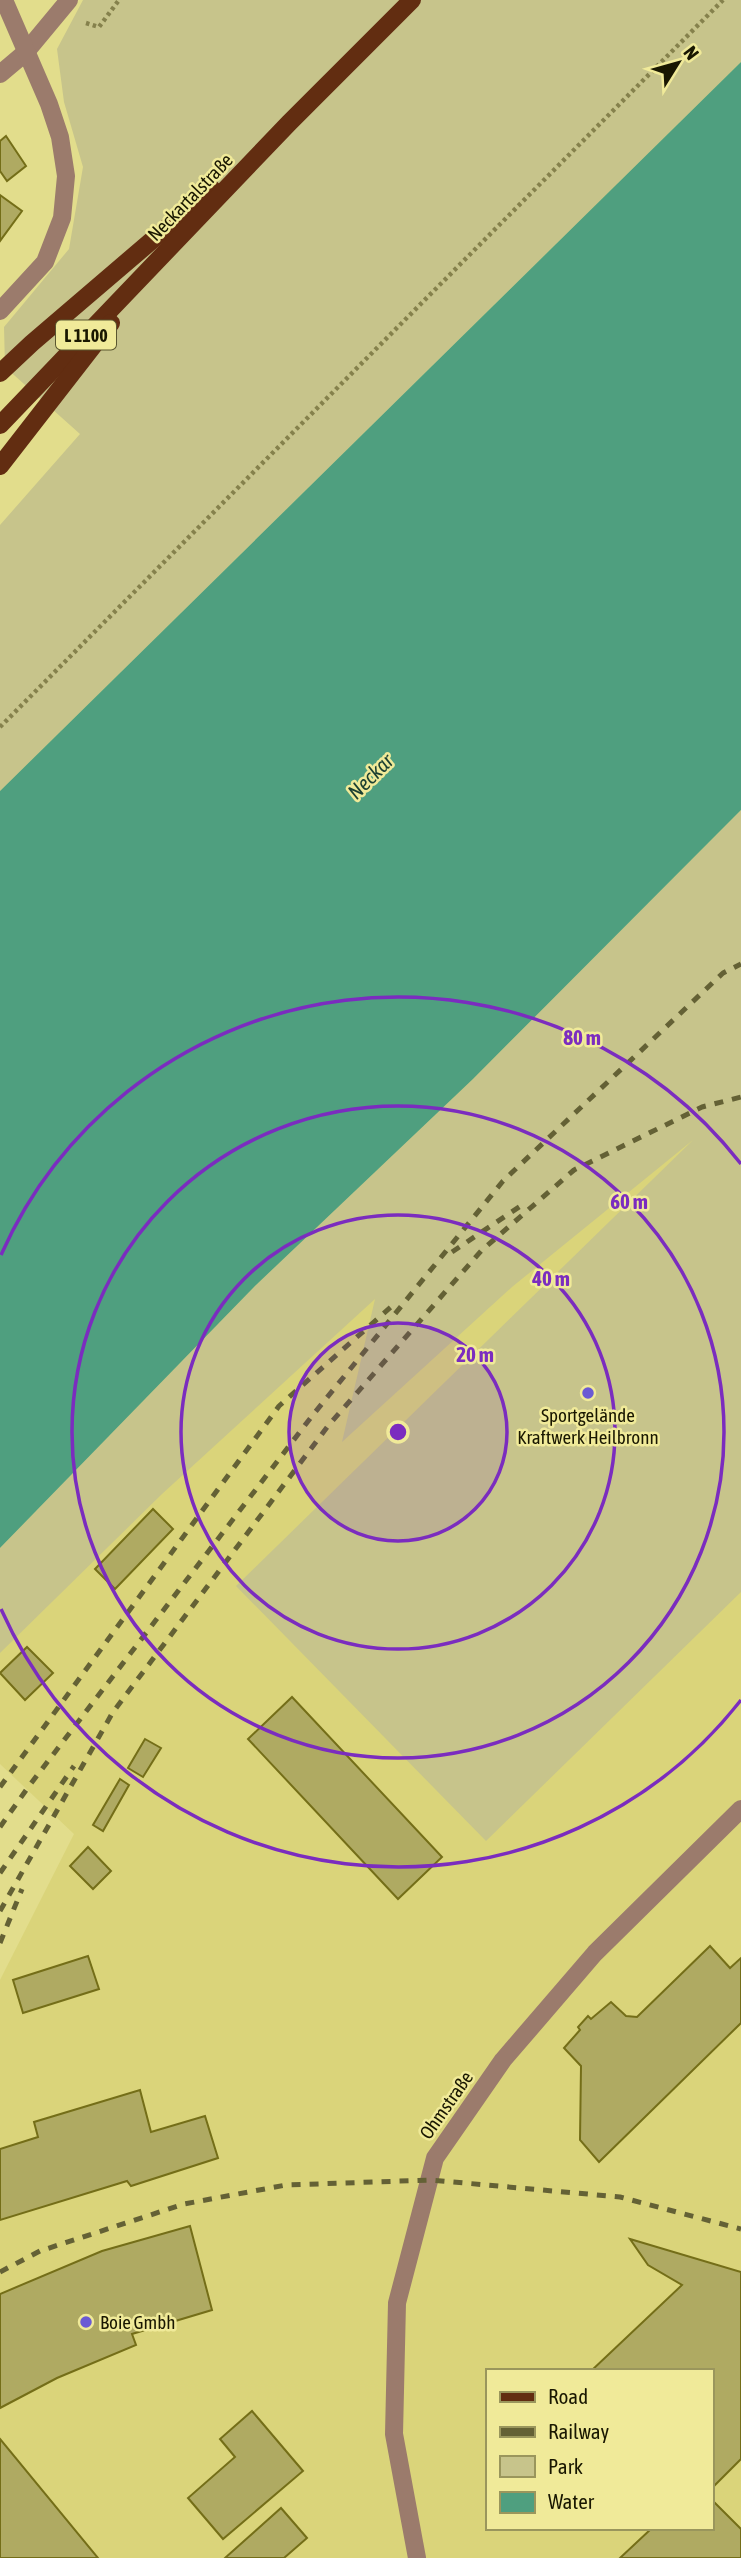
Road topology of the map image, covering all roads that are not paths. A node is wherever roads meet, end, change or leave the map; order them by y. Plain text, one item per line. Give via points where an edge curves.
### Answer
1 (4, 0) edge
2 (69, 0) edge
3 (412, 0) edge
4 (25, 53) junction
5 (0, 74) edge
6 (289, 123) junction
7 (171, 246) junction
8 (0, 311) edge
9 (0, 373) edge
10 (0, 425) edge
11 (0, 466) edge
12 (741, 1809) edge
13 (417, 2558) edge

1 - 4 street
2 - 4 street
3 - 6 main road, Neckartalstraße / L 1100
4 - 5 street
4 - 8 street via 60,137 66,176 62,218 45,262
6 - 7 main road, Neckartalstraße / L 1100
6 - 9 main road
7 - 10 main road, Neckartalstraße / L 1100
7 - 11 main road
12 - 13 street, Ohmstraße via 594,1953 503,2060 435,2158 397,2303 394,2434

